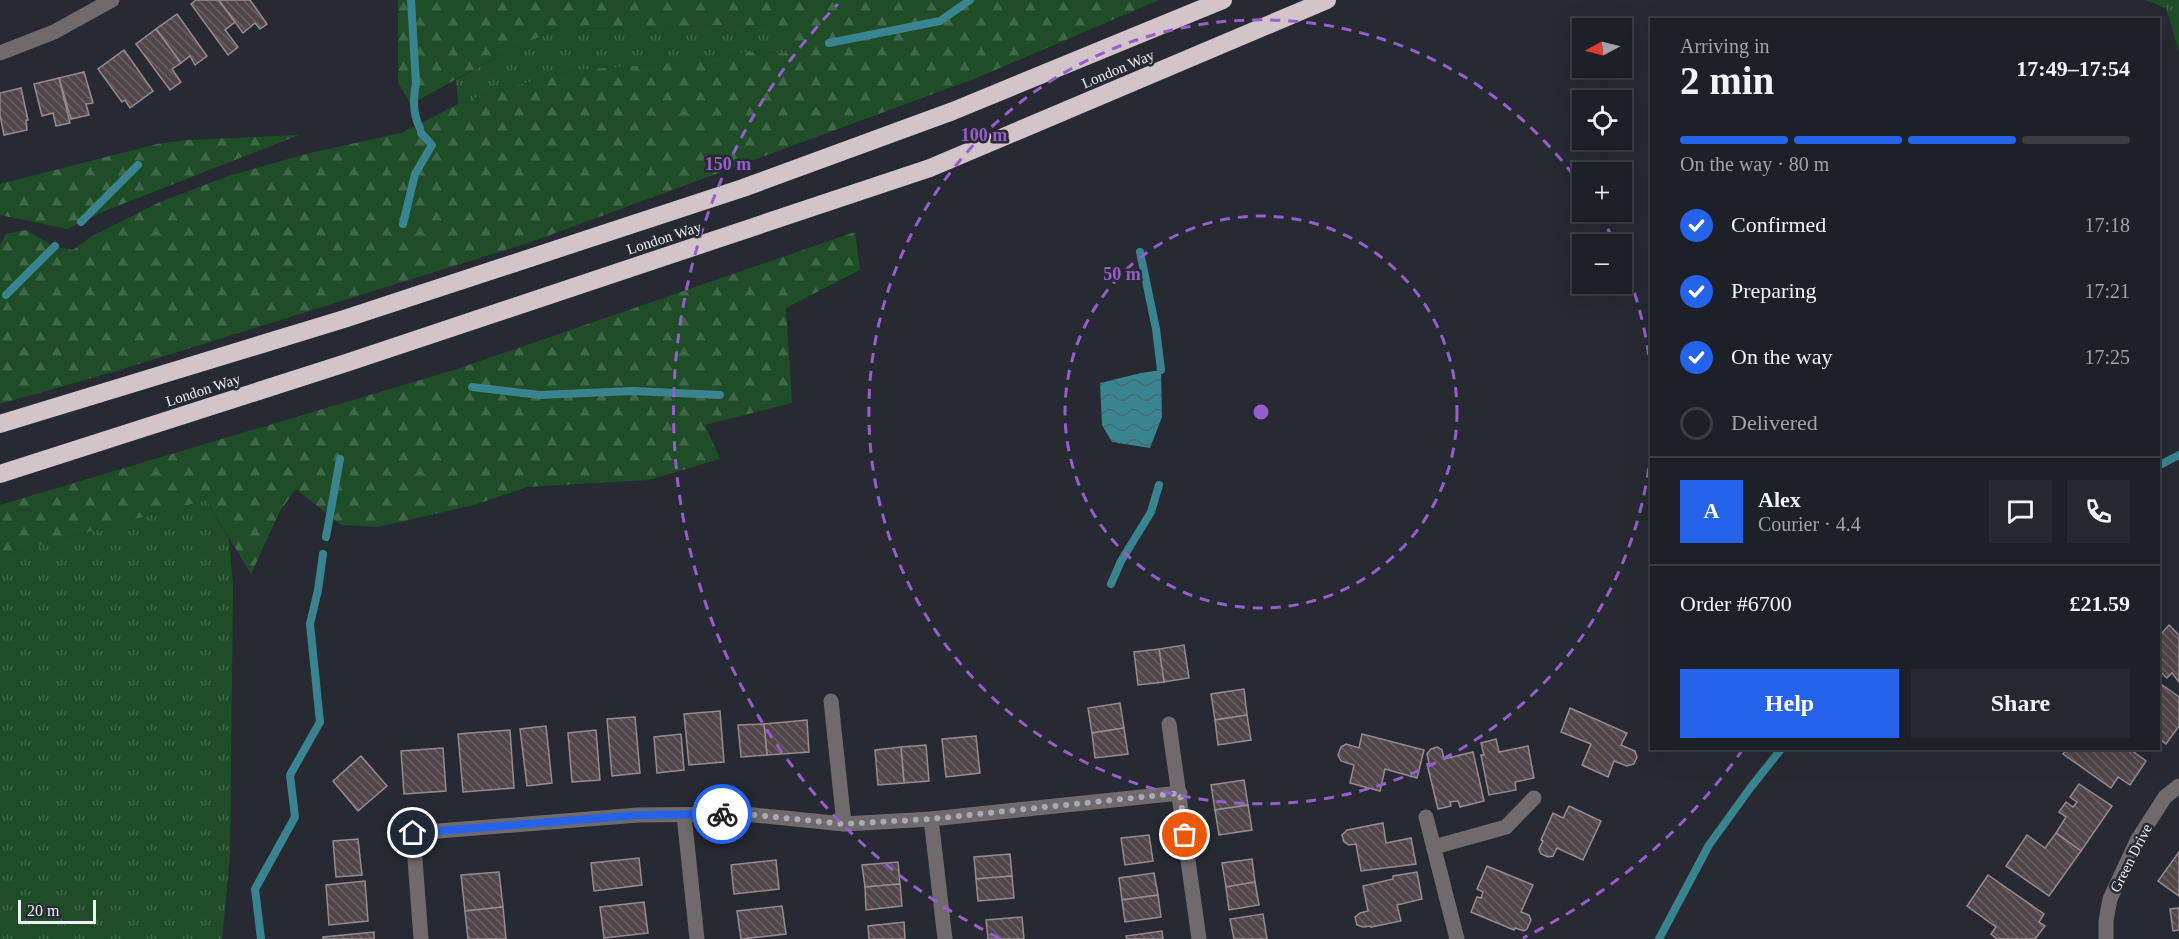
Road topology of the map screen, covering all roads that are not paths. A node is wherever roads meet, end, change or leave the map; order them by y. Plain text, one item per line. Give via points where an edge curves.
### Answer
1 (112, 0) edge
2 (1223, 0) edge
3 (1327, 0) edge
4 (0, 53) edge
5 (0, 424) edge
6 (0, 474) edge
7 (831, 700) dead end
8 (1169, 724) dead end
9 (2179, 786) edge
10 (1180, 793) junction
11 (1534, 798) dead end
12 (684, 815) junction
13 (1426, 817) dead end
14 (931, 819) junction
15 (844, 824) junction
16 (1434, 847) junction
17 (421, 939) edge
18 (697, 939) edge
19 (945, 939) edge
20 (1199, 939) edge
21 (1457, 939) edge
22 (2106, 939) edge

1 - 4 street via 54,32
2 - 5 highway, London Way via 952,111 743,188 344,319
3 - 6 highway, London Way via 930,168
7 - 15 street
8 - 10 street
9 - 22 street, Green Drive via 2165,797 2138,839 2110,899
10 - 14 street
10 - 20 street
11 - 16 street via 1506,827
12 - 15 street via 745,814
12 - 17 street via 638,815 413,833
12 - 18 street
13 - 16 street
14 - 15 street
14 - 19 street
16 - 21 street

